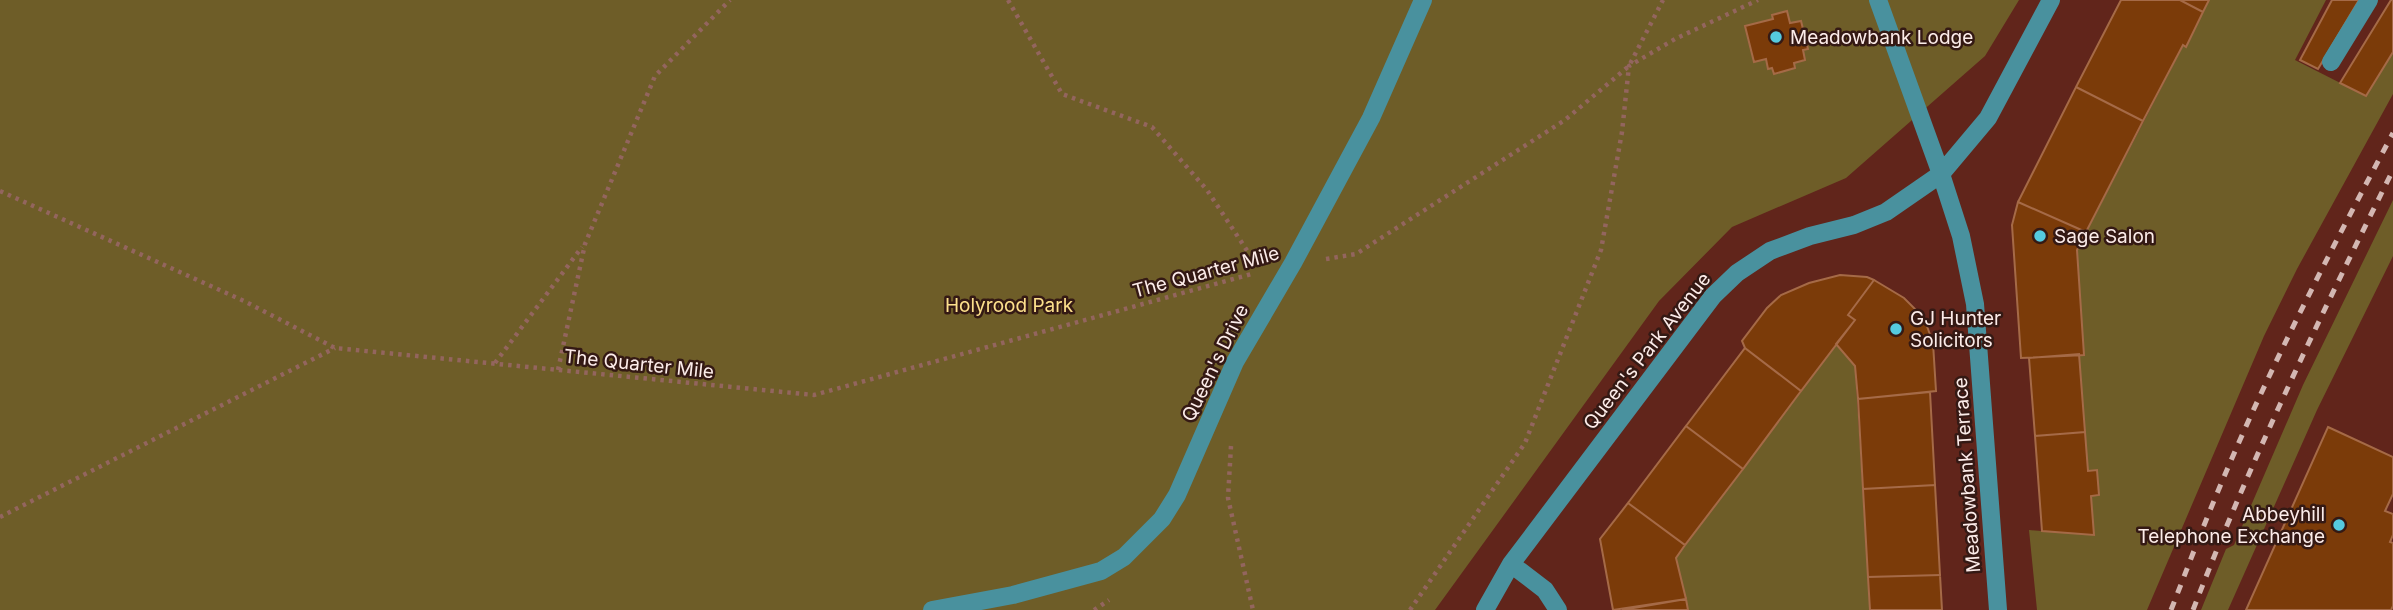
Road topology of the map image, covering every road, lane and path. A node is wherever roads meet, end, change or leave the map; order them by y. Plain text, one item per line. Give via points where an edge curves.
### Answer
1 (730, 0) edge
2 (1008, 0) edge
3 (1423, 0) edge
4 (1663, 0) edge
5 (1758, 0) edge
6 (1878, 0) edge
7 (2051, 0) edge
8 (2369, 0) edge
9 (2331, 62) dead end
10 (1629, 65) junction
11 (1941, 174) junction
12 (0, 191) edge
13 (585, 243) junction
14 (1318, 261) dead end
15 (1293, 263) junction
16 (335, 348) junction
17 (494, 363) junction
18 (558, 370) junction
19 (1231, 443) dead end
20 (0, 517) edge
21 (1511, 564) junction
22 (932, 610) edge
23 (1253, 610) edge
24 (1410, 610) edge
25 (1485, 610) edge
26 (1558, 610) edge
27 (1998, 610) edge

1 - 13 path via 655,76
2 - 15 path via 1062,93 1152,127 1207,190 1248,252
3 - 15 street, Queen's Drive via 1371,118
4 - 10 path
5 - 10 path
6 - 11 street, Meadowbank Terrace
7 - 11 street, Queen's Park Avenue via 1988,118
8 - 9 street
10 - 14 path via 1557,125 1406,224 1356,254
10 - 24 path via 1601,250 1525,443
11 - 21 street, Queen's Park Avenue via 1886,212 1770,251 1737,272 1713,296
11 - 27 street, Meadowbank Terrace via 1961,236 1975,304
12 - 16 path, The Quarter Mile via 244,301
13 - 17 path
13 - 18 path
15 - 18 path, The Quarter Mile via 814,395
15 - 22 street, Queen's Drive via 1235,362 1177,495 1143,540 1101,571 1013,595
16 - 17 path, The Quarter Mile
16 - 20 path
17 - 18 path, The Quarter Mile
19 - 23 path via 1228,498
21 - 25 street, Queen's Park Avenue
21 - 26 street via 1533,578

